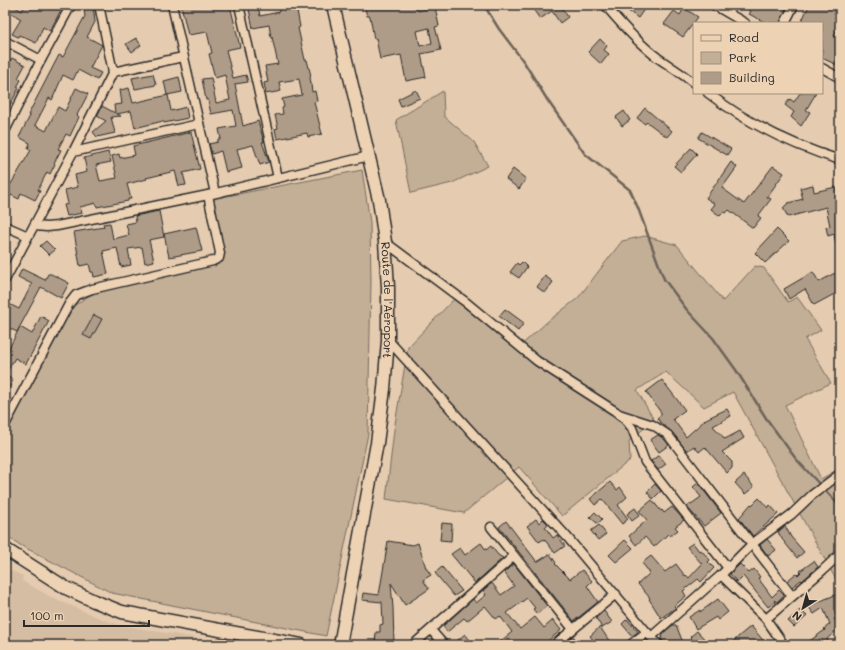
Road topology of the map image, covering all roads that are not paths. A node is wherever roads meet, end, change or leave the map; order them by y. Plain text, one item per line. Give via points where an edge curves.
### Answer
1 (71, 5) edge
2 (99, 5) edge
3 (172, 5) edge
4 (239, 5) edge
5 (334, 5) edge
6 (605, 5) edge
7 (794, 5) edge
8 (719, 6) edge
9 (743, 22) edge
10 (786, 22) edge
11 (5, 40) edge
12 (183, 57) junction
13 (41, 60) junction
14 (823, 69) edge
15 (113, 72) junction
16 (840, 78) edge
17 (693, 82) edge
18 (709, 94) edge
19 (199, 124) junction
20 (5, 132) edge
21 (73, 152) junction
22 (369, 156) junction
23 (840, 160) edge
24 (278, 178) junction
25 (211, 194) junction
26 (5, 226) edge
27 (34, 226) junction
28 (28, 236) junction
29 (385, 242) junction
30 (5, 280) edge
31 (388, 340) junction
32 (618, 414) junction
33 (5, 425) edge
34 (840, 474) edge
35 (492, 527) dead end
36 (752, 544) junction
37 (5, 549) edge
38 (840, 554) edge
39 (514, 556) junction
40 (728, 568) junction
41 (721, 575) junction
42 (616, 594) junction
43 (792, 596) junction
44 (766, 619) junction
45 (573, 629) junction
46 (431, 630) junction
47 (649, 634) junction
48 (301, 645) edge
49 (340, 645) edge
50 (413, 645) edge
51 (444, 645) edge
52 (554, 645) edge
53 (630, 645) edge
54 (659, 645) edge
55 (784, 645) edge

1 - 13 street
2 - 15 street
3 - 12 street
4 - 24 street
5 - 22 main road, Route de l'Aéroport
6 - 17 street via 639,42
7 - 10 street
8 - 9 street
11 - 13 street
12 - 15 street
12 - 19 street
13 - 20 street
14 - 16 street
15 - 21 street
18 - 23 street via 763,129
19 - 21 street
19 - 25 street
21 - 27 street
22 - 24 street
22 - 29 main road, Route de l'Aéroport
24 - 25 street
25 - 27 street via 57,226
25 - 33 street via 219,258 213,262 92,288 76,295
26 - 28 street
27 - 28 street
28 - 30 street
29 - 31 main road, Route de l'Aéroport
29 - 32 street via 467,303 537,361
31 - 42 street
31 - 49 main road, Route de l'Aéroport via 377,442
32 - 36 street via 653,425 668,435
32 - 40 street via 632,428 645,462
34 - 36 street
35 - 39 street
36 - 40 street
36 - 43 street
37 - 48 main road via 66,588 122,612
38 - 43 street
39 - 45 street
39 - 46 street
40 - 41 street
41 - 44 street
41 - 47 street
42 - 45 street
42 - 47 street
43 - 44 street
44 - 55 street
45 - 52 street
46 - 50 street
46 - 51 street
47 - 53 street
47 - 54 street

